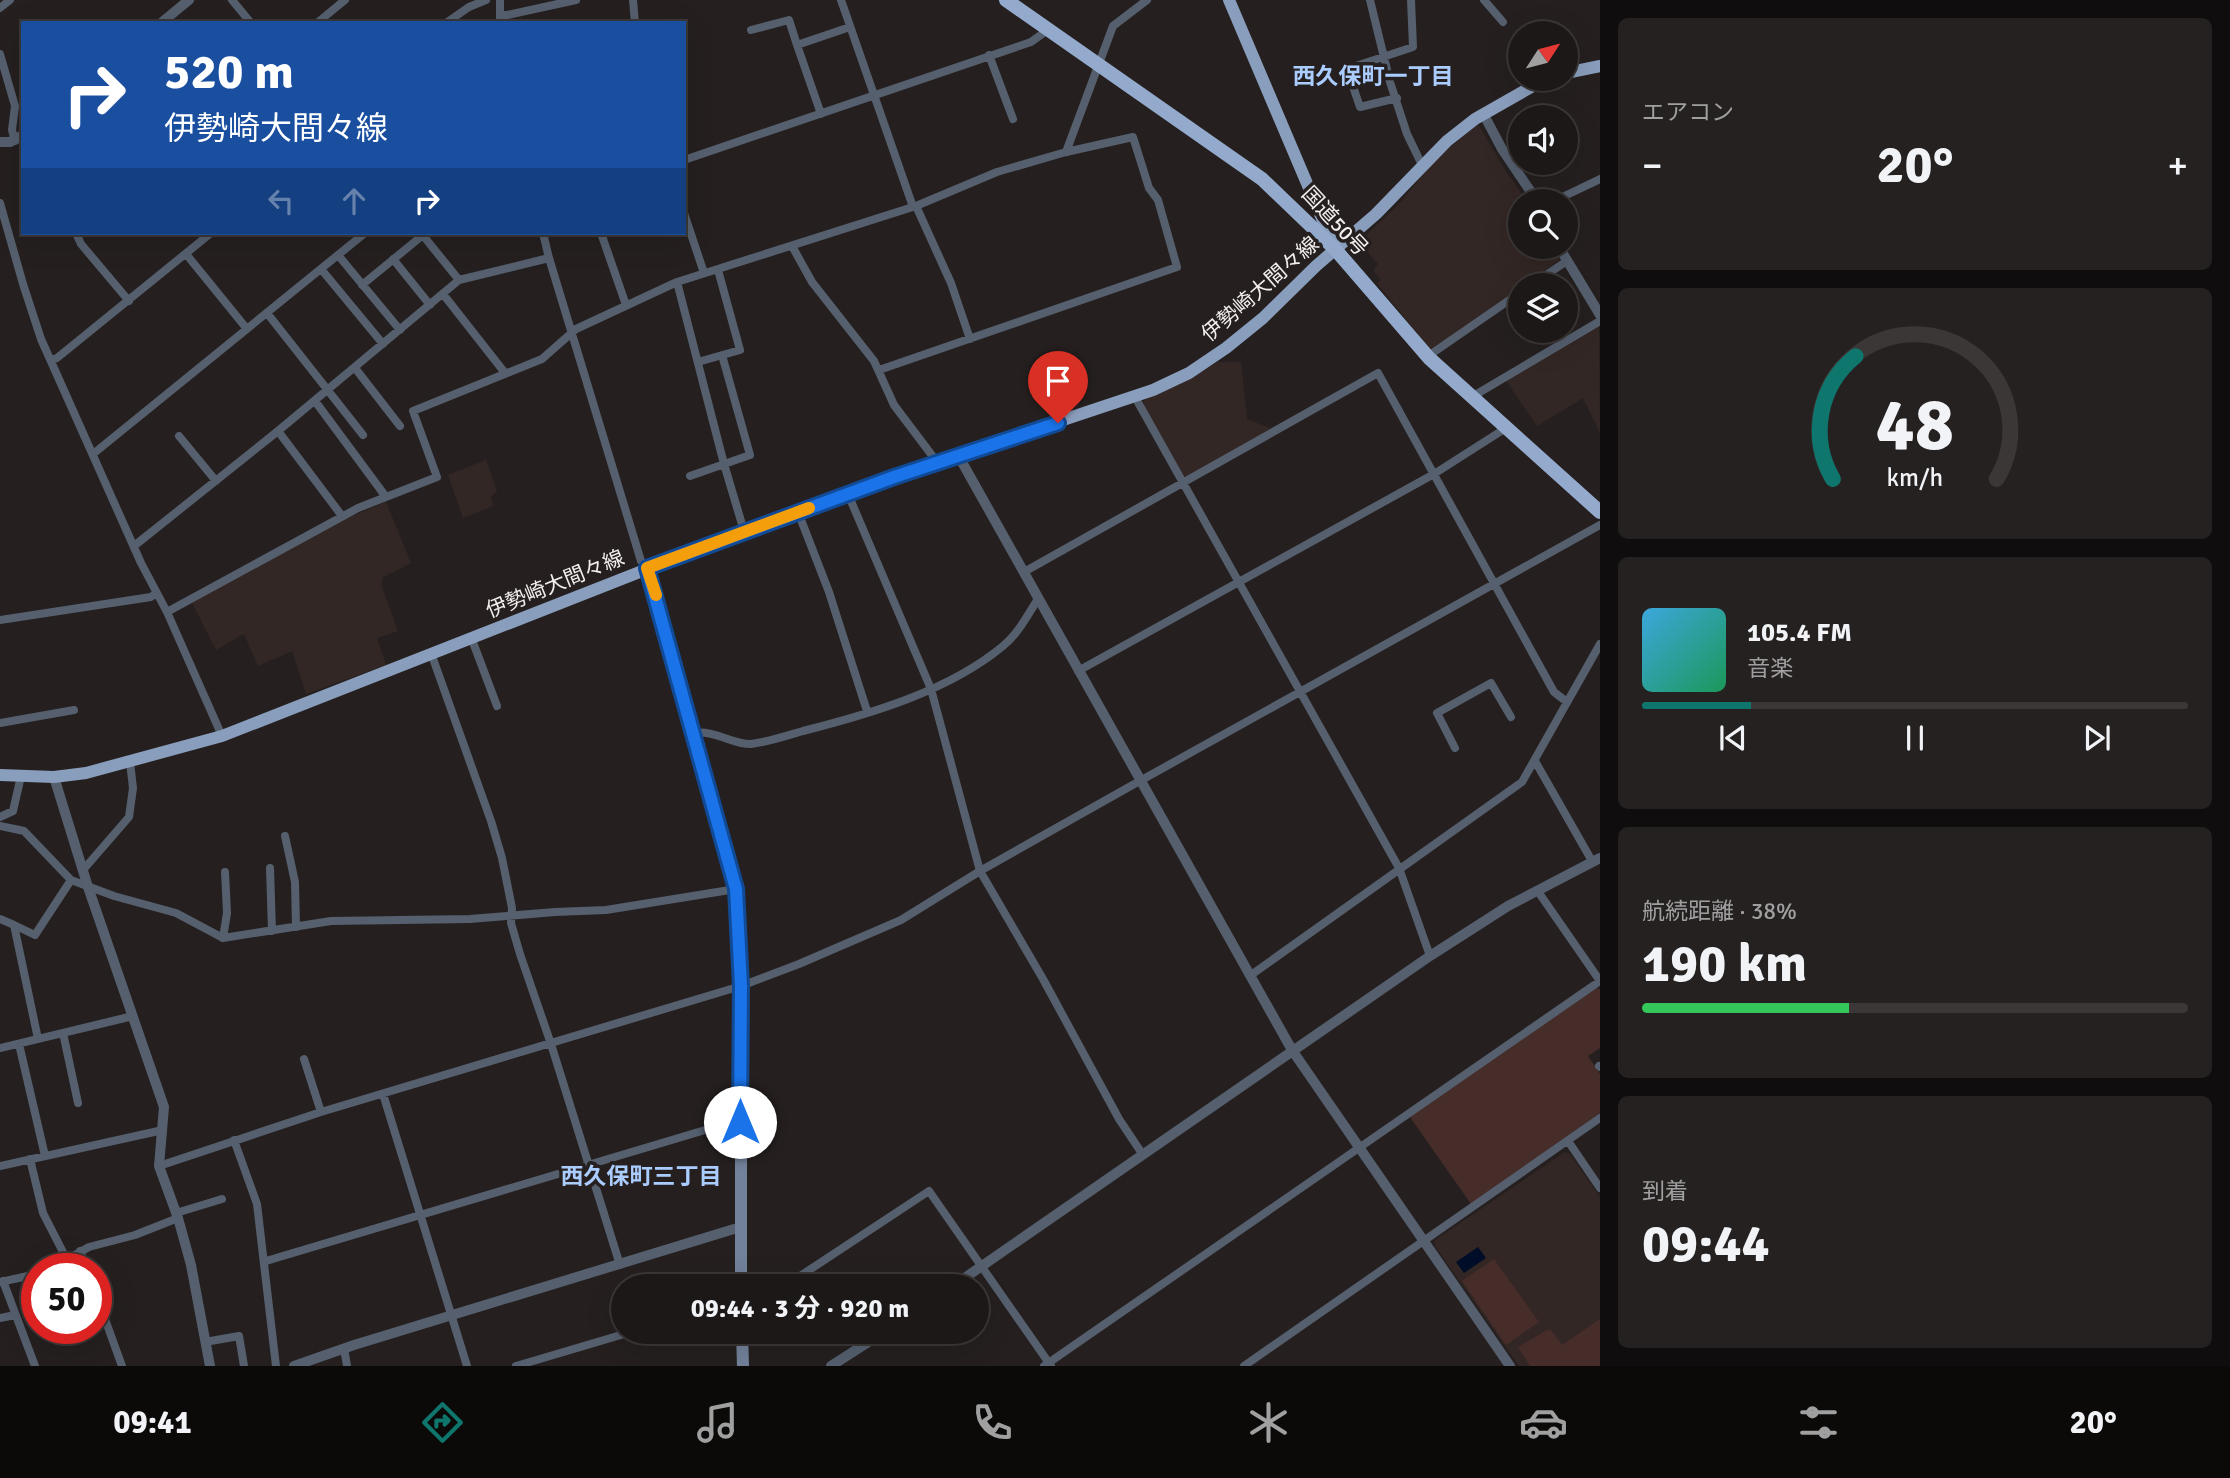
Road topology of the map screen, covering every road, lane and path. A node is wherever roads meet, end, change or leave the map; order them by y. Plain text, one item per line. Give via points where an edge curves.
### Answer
1 (10, 0) edge
2 (188, 0) edge
3 (232, 0) edge
4 (345, 0) edge
5 (486, 0) edge
6 (500, 0) edge
7 (576, 0) edge
8 (633, 0) edge
9 (841, 0) edge
10 (1006, 0) edge
11 (1147, 0) edge
12 (1229, 0) edge
13 (1370, 0) edge
14 (1411, 0) edge
15 (1484, 0) edge
16 (0, 8) edge
17 (500, 19) edge
18 (163, 21) edge
19 (249, 21) edge
20 (319, 21) edge
21 (449, 21) edge
22 (635, 21) edge
23 (1503, 22) dead end
24 (850, 27) junction
25 (1049, 29) junction
26 (751, 30) dead end
27 (797, 45) junction
28 (0, 54) edge
29 (989, 55) junction
30 (1383, 56) junction
31 (1098, 64) junction
32 (1600, 66) edge
33 (1578, 71) edge
34 (1525, 91) edge
35 (873, 95) junction
36 (1396, 97) junction
37 (821, 114) junction
38 (1484, 115) junction
39 (1013, 120) dead end
40 (19, 138) edge
41 (0, 142) edge
42 (1066, 152) junction
43 (686, 159) edge
44 (1422, 165) junction
45 (1600, 179) edge
46 (1528, 189) edge
47 (1578, 189) edge
48 (0, 203) edge
49 (915, 207) junction
50 (686, 219) edge
51 (77, 235) edge
52 (197, 235) edge
53 (208, 235) edge
54 (363, 235) edge
55 (421, 235) edge
56 (423, 235) edge
57 (543, 235) edge
58 (602, 235) edge
59 (202, 240) junction
60 (792, 246) junction
61 (1335, 249) junction
62 (186, 254) junction
63 (338, 255) junction
64 (549, 258) junction
65 (393, 259) junction
66 (1567, 261) joint
67 (321, 269) junction
68 (718, 270) junction
69 (704, 273) junction
70 (1549, 273) edge
71 (459, 280) junction
72 (677, 282) junction
73 (362, 285) junction
74 (443, 294) junction
75 (129, 301) junction
76 (1508, 301) edge
77 (430, 305) junction
78 (626, 305) junction
79 (267, 313) junction
80 (1600, 315) edge
81 (1600, 321) edge
82 (247, 329) junction
83 (400, 330) junction
84 (572, 332) junction
85 (970, 339) junction
86 (383, 344) junction
87 (1434, 352) dead end
88 (722, 355) junction
89 (51, 360) junction
90 (698, 362) junction
91 (355, 368) junction
92 (879, 370) junction
93 (505, 373) junction
94 (328, 390) junction
95 (1475, 395) dead end
96 (1136, 397) junction
97 (315, 401) junction
98 (400, 426) dead end
99 (1506, 428) junction
100 (278, 431) junction
101 (363, 435) dead end
102 (179, 436) dead end
103 (93, 454) junction
104 (958, 455) junction
105 (937, 462) junction
106 (724, 464) junction
107 (1434, 474) junction
108 (690, 476) dead end
109 (216, 481) junction
110 (1184, 482) junction
111 (848, 494) junction
112 (386, 497) junction
113 (798, 512) junction
114 (1600, 512) edge
115 (342, 516) junction
116 (1600, 525) edge
117 (744, 531) junction
118 (134, 546) junction
119 (647, 568) junction
120 (1024, 572) junction
121 (1239, 581) junction
122 (1495, 583) junction
123 (156, 593) junction
124 (1038, 599) junction
125 (167, 612) junction
126 (0, 620) edge
127 (471, 637) junction
128 (1600, 644) edge
129 (431, 653) junction
130 (1078, 671) junction
131 (931, 689) junction
132 (1300, 692) junction
133 (1567, 702) junction
134 (497, 706) dead end
135 (74, 710) dead end
136 (867, 711) junction
137 (1511, 717) dead end
138 (0, 723) edge
139 (694, 733) junction
140 (222, 736) junction
141 (1455, 748) dead end
142 (1535, 761) junction
143 (130, 762) junction
144 (0, 775) edge
145 (22, 776) junction
146 (54, 777) junction
147 (1140, 781) junction
148 (0, 817) edge
149 (0, 826) edge
150 (285, 836) dead end
151 (1597, 860) edge
152 (270, 868) dead end
153 (1399, 868) junction
154 (83, 870) junction
155 (980, 871) junction
156 (225, 872) dead end
157 (71, 880) junction
158 (88, 887) junction
159 (736, 889) junction
160 (1537, 890) junction
161 (511, 916) junction
162 (0, 919) edge
163 (14, 925) junction
164 (296, 927) junction
165 (272, 931) junction
166 (223, 939) junction
167 (1430, 957) junction
168 (1251, 975) junction
169 (1600, 981) edge
170 (741, 986) junction
171 (133, 1016) junction
172 (63, 1033) junction
173 (38, 1039) junction
174 (19, 1044) junction
175 (551, 1044) junction
176 (0, 1048) edge
177 (1292, 1050) junction
178 (304, 1059) dead end
179 (383, 1094) junction
180 (78, 1103) dead end
181 (320, 1112) junction
182 (1600, 1118) edge
183 (740, 1122) junction
184 (163, 1130) junction
185 (234, 1140) junction
186 (1568, 1141) junction
187 (1358, 1147) junction
188 (1143, 1155) junction
189 (44, 1156) junction
190 (30, 1160) junction
191 (588, 1164) junction
192 (0, 1166) edge
193 (159, 1166) junction
194 (1600, 1188) edge
195 (222, 1199) dead end
196 (177, 1215) junction
197 (421, 1215) junction
198 (741, 1229) junction
199 (1424, 1241) junction
200 (79, 1251) joint
201 (63, 1253) edge
202 (75, 1253) edge
203 (264, 1264) junction
204 (620, 1265) junction
205 (982, 1267) junction
206 (741, 1274) edge
207 (803, 1274) edge
208 (971, 1274) edge
209 (21, 1277) edge
210 (1, 1281) edge
211 (15, 1315) junction
212 (452, 1317) junction
213 (0, 1318) edge
214 (112, 1338) edge
215 (611, 1338) edge
216 (205, 1342) junction
217 (742, 1344) edge
218 (865, 1344) edge
219 (344, 1348) junction
220 (1048, 1365) edge
221 (35, 1366) edge
222 (122, 1366) edge
223 (210, 1366) edge
224 (244, 1366) edge
225 (276, 1366) edge
226 (294, 1366) edge
227 (347, 1366) edge
228 (467, 1366) edge
229 (516, 1366) edge
230 (743, 1366) edge
231 (831, 1366) edge
232 (1244, 1366) edge
233 (1510, 1366) edge

1 - 16 street
2 - 18 street
3 - 19 street
4 - 20 street
5 - 21 street
6 - 17 street
7 - 17 street
8 - 22 street
9 - 24 street
10 - 25 highway, 国道50号
11 - 31 street via 1113,26
12 - 61 main road
13 - 30 street
14 - 30 street via 1413,47
15 - 23 street
24 - 27 street
24 - 35 street
25 - 29 street via 1031,41
25 - 31 highway, 国道50号
26 - 27 street via 789,20
27 - 37 street
28 - 40 street via 15,106 12,130
29 - 35 street
29 - 39 street
30 - 36 street
30 - 36 street via 1347,69 1360,107
31 - 42 street
31 - 61 highway, 国道50号 via 1262,179
32 - 33 main road
34 - 38 main road, 伊勢崎大間々線
35 - 37 street
35 - 49 street
36 - 44 street
37 - 43 street
38 - 44 main road, 伊勢崎大間々線
38 - 46 street
40 - 41 street
42 - 49 street via 982,177
42 - 85 street via 1133,137 1177,267
44 - 61 main road, 伊勢崎大間々線
45 - 47 street
48 - 89 street
49 - 60 street
49 - 85 street via 951,283
50 - 69 street
51 - 75 street
52 - 59 street
53 - 59 street
54 - 63 street
55 - 65 street
56 - 71 street
57 - 64 street
58 - 78 street
59 - 62 street
60 - 68 street
60 - 92 street via 812,282
61 - 96 main road, 伊勢崎大間々線 via 1226,348 1189,373
61 - 99 highway, 国道50号 via 1414,342
62 - 75 street
62 - 82 street
63 - 67 street
63 - 73 street
64 - 71 street
64 - 84 street
65 - 73 street
65 - 77 street
66 - 70 street
66 - 80 street
67 - 79 street
67 - 86 street
68 - 69 street
68 - 88 street via 740,350
69 - 72 street
71 - 74 street
72 - 78 street
72 - 90 street
73 - 83 street
74 - 77 street
74 - 93 street
75 - 89 street
76 - 87 street
77 - 83 street
78 - 84 street
79 - 82 street
79 - 94 street
81 - 95 street
82 - 103 street
83 - 86 street
84 - 93 street via 542,359
84 - 119 street via 641,561
85 - 92 street
86 - 91 street
88 - 90 street
88 - 106 street via 750,455
89 - 103 street
90 - 106 street
91 - 94 street
91 - 98 street
92 - 105 street via 894,405
93 - 112 street via 413,411 437,477
94 - 97 street
94 - 101 street
96 - 104 main road, 伊勢崎大間々線
96 - 110 street
97 - 100 street
97 - 112 street
99 - 107 street
99 - 114 highway, 国道50号
100 - 109 street
100 - 115 street
102 - 109 street
103 - 118 street
104 - 105 main road, 伊勢崎大間々線
104 - 120 street
105 - 111 main road, 伊勢崎大間々線
106 - 108 street
106 - 117 street
107 - 110 street via 1378,373
107 - 121 street
107 - 122 street
109 - 118 street
110 - 120 street
110 - 121 street
111 - 113 main road, 伊勢崎大間々線
111 - 131 street
112 - 115 street
113 - 117 main road, 伊勢崎大間々線
113 - 136 street
115 - 125 street
116 - 122 street
117 - 119 main road, 伊勢崎大間々線
118 - 123 street
119 - 127 main road, 伊勢崎大間々線
119 - 139 main road
120 - 124 street
121 - 130 street
121 - 132 street
122 - 132 street
122 - 133 street via 1554,692
123 - 125 street
123 - 126 street
124 - 130 street
124 - 131 street via 1002,646
125 - 140 street
127 - 129 main road, 伊勢崎大間々線
127 - 134 street
128 - 133 street
129 - 140 main road, 伊勢崎大間々線
129 - 161 street via 500,849
130 - 147 street
131 - 136 street
131 - 155 street
132 - 147 street
132 - 153 street
133 - 142 street
135 - 138 street
136 - 139 street via 750,744
137 - 141 street via 1491,683 1437,713
139 - 159 main road
140 - 143 main road, 伊勢崎大間々線
142 - 151 street
142 - 153 street via 1522,782
143 - 146 main road, 伊勢崎大間々線
143 - 154 street via 133,788 128,817
144 - 145 main road, 伊勢崎大間々線
145 - 146 main road, 伊勢崎大間々線
145 - 148 street via 13,811
146 - 154 street
147 - 155 street
147 - 168 street
149 - 157 street via 24,831
150 - 164 street via 295,882
151 - 160 street
152 - 165 street
153 - 167 street
153 - 168 street
154 - 158 street
155 - 170 street via 901,920
155 - 188 street
156 - 166 street
157 - 158 street
157 - 163 street via 34,935
158 - 166 street via 176,913
158 - 171 street
159 - 161 street via 631,907
159 - 170 main road
160 - 167 street
160 - 169 street
161 - 164 street via 331,921
161 - 175 street
162 - 163 street
163 - 173 street
164 - 165 street
165 - 166 street
167 - 177 street
168 - 177 street
169 - 187 street
170 - 175 street
170 - 183 main road
171 - 172 street
171 - 184 street via 163,1107
172 - 173 street
172 - 180 street
173 - 174 street
174 - 176 street
174 - 189 street
175 - 179 street
175 - 191 street
177 - 187 street
177 - 188 street
178 - 181 street
179 - 181 street
179 - 197 street
181 - 185 street
182 - 186 street
183 - 191 street
183 - 198 main road
184 - 189 street
184 - 193 street
185 - 193 street
185 - 203 street via 257,1204
186 - 194 street
186 - 199 street
187 - 199 street
187 - 220 street
188 - 205 street
189 - 190 street
190 - 192 street
190 - 201 street via 43,1213
191 - 197 street
191 - 204 street
193 - 196 street
195 - 196 street
196 - 200 street via 135,1235
196 - 216 street
197 - 203 street
197 - 212 street
198 - 204 street
198 - 206 main road
199 - 232 street
199 - 233 street
200 - 202 street
203 - 225 street
204 - 212 street
205 - 207 street via 929,1191
205 - 208 street
205 - 220 street
209 - 210 street
210 - 211 street
211 - 213 street
211 - 221 street
212 - 219 street
212 - 228 street
214 - 222 street
215 - 229 street
216 - 223 street
216 - 224 street via 239,1336
217 - 230 main road
218 - 231 street
219 - 226 street
219 - 227 street

